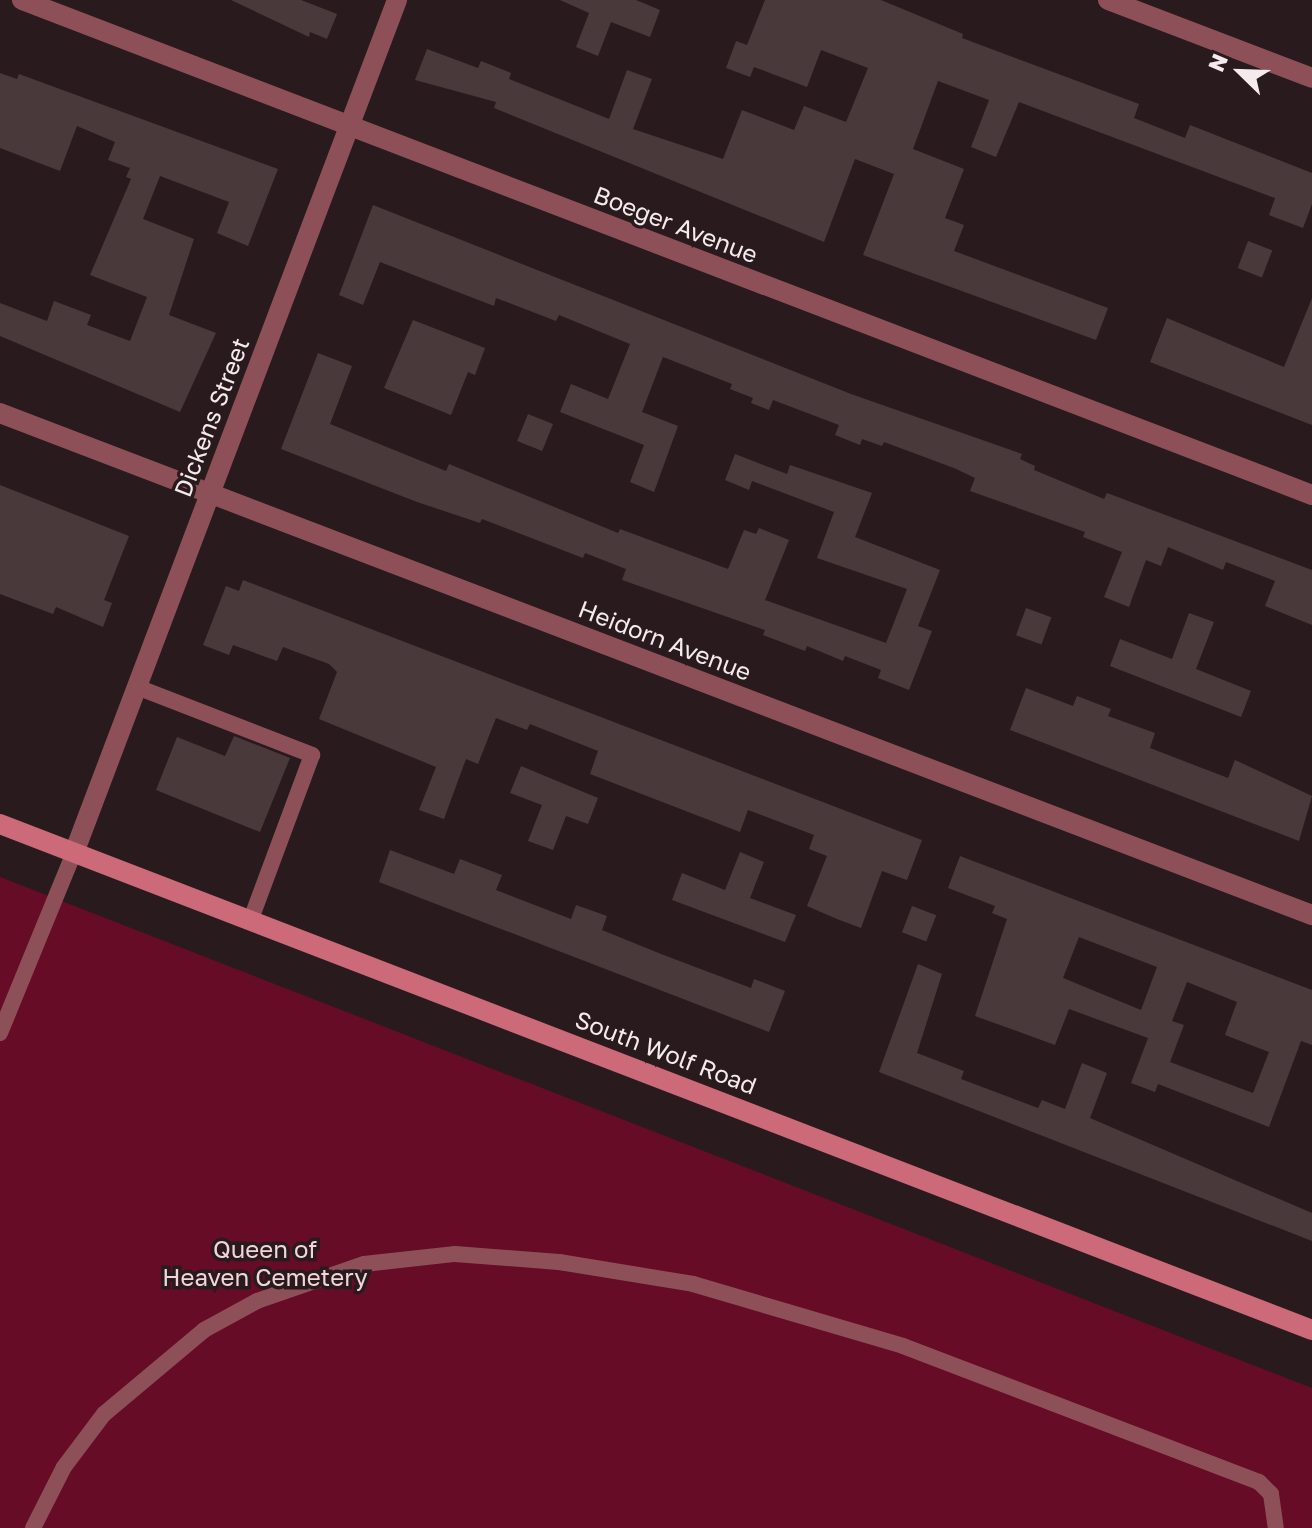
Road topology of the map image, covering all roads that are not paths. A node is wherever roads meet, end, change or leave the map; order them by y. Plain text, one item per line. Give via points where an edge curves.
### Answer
1 (22, 0) edge
2 (397, 0) edge
3 (1108, 0) edge
4 (1312, 78) edge
5 (348, 126) junction
6 (0, 413) edge
7 (210, 494) junction
8 (1312, 495) edge
9 (137, 687) junction
10 (0, 824) edge
11 (74, 853) junction
12 (1312, 915) edge
13 (251, 919) junction
14 (0, 1033) edge
15 (1312, 1330) edge
16 (33, 1528) edge
17 (1276, 1528) edge

1 - 5 street, Boeger Avenue
2 - 5 street, Dickens Street
3 - 4 street
5 - 7 street, Dickens Street
5 - 8 street, Boeger Avenue
6 - 7 street, Heidorn Avenue
7 - 9 street, Dickens Street
7 - 12 street, Heidorn Avenue
9 - 11 street, Dickens Street
9 - 13 lane via 312,755
10 - 11 main road, South Wolf Road
11 - 13 main road, South Wolf Road
11 - 14 lane
13 - 15 main road, South Wolf Road
16 - 17 lane via 64,1467 104,1414 204,1330 257,1301 350,1268 455,1254 559,1262 693,1284 903,1346 1259,1482 1271,1494

